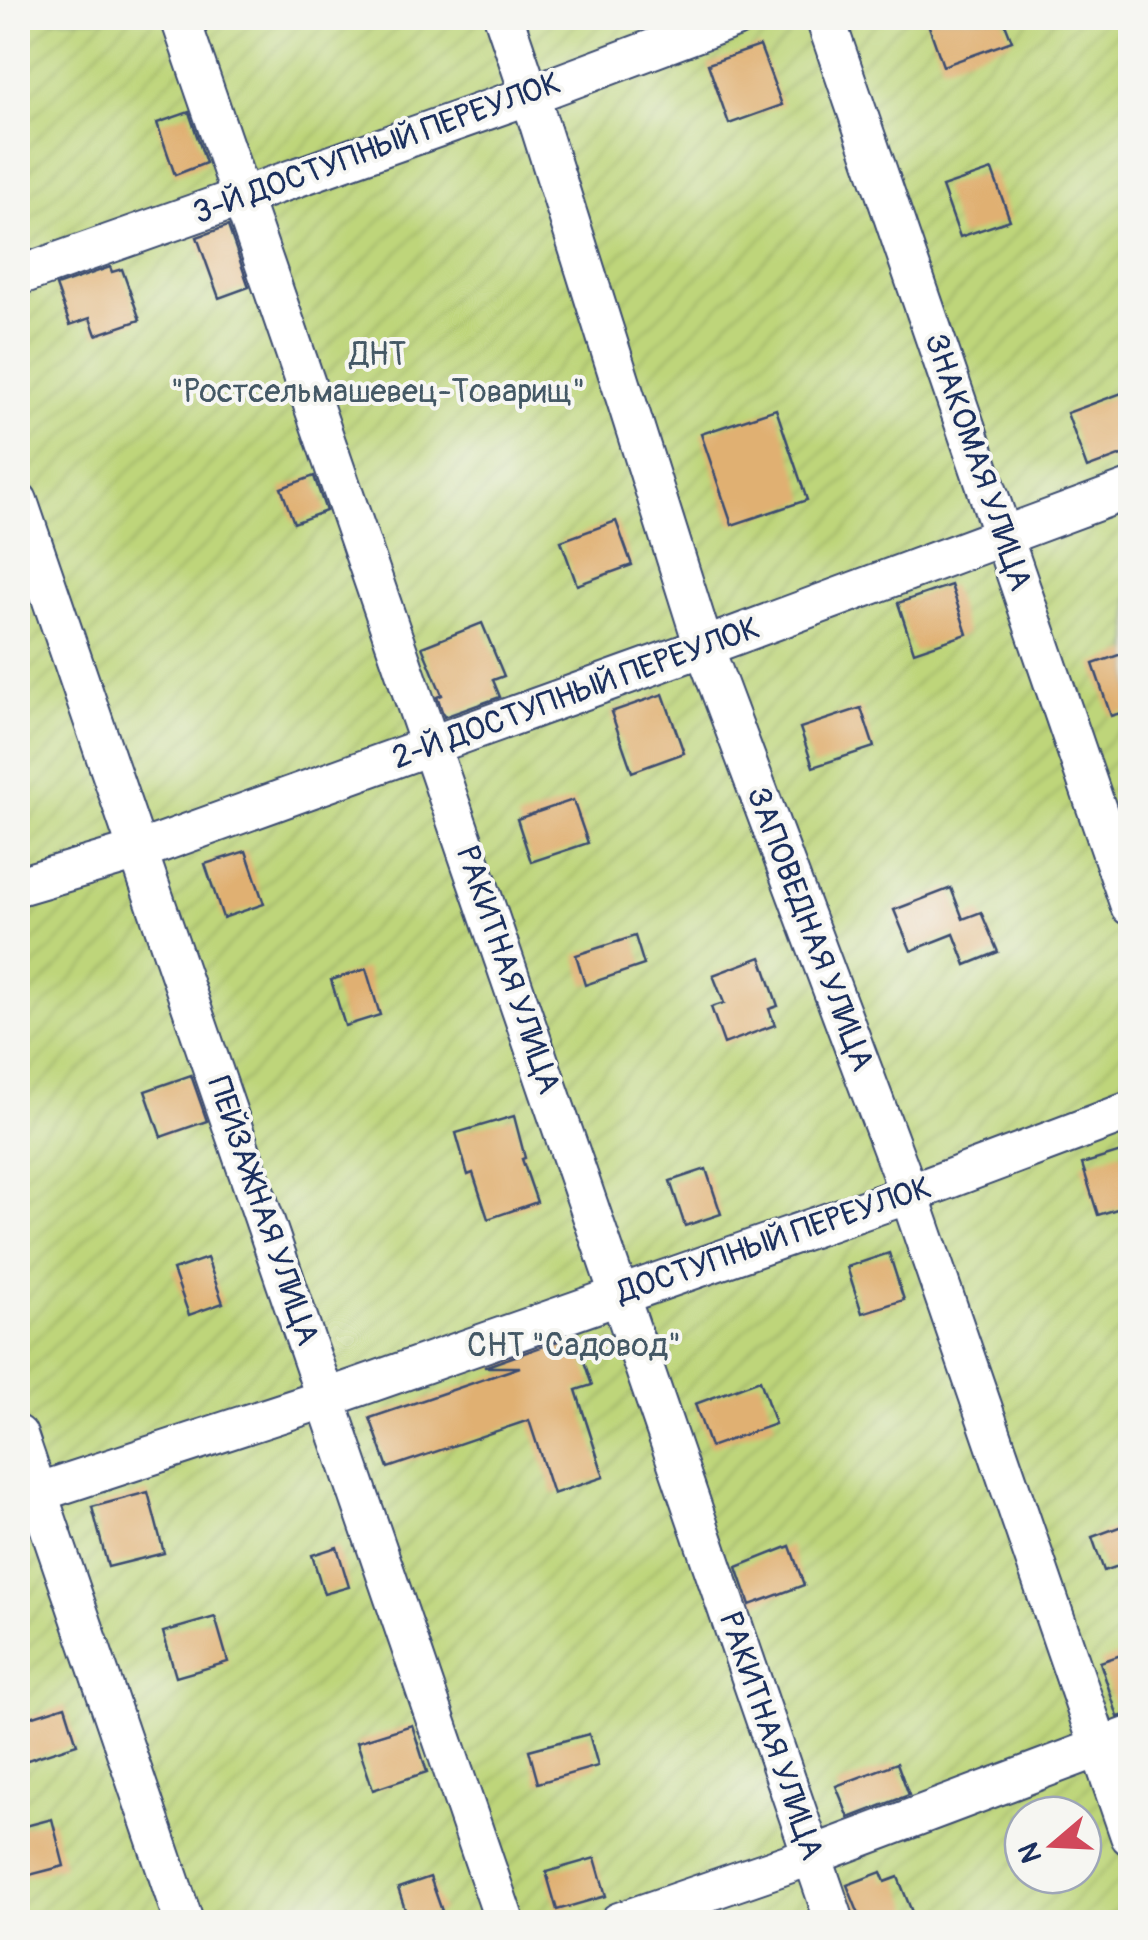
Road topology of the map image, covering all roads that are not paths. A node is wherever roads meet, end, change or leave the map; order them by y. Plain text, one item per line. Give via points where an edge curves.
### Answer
1 (180, 18) edge
2 (504, 18) edge
3 (735, 18) edge
4 (825, 18) edge
5 (530, 94) junction
6 (242, 196) junction
7 (18, 276) edge
8 (1130, 489) edge
9 (18, 500) edge
10 (1003, 534) junction
11 (704, 647) junction
12 (430, 745) junction
13 (138, 851) junction
14 (18, 886) edge
15 (1130, 906) edge
16 (1130, 1112) edge
17 (910, 1194) junction
18 (620, 1294) junction
19 (327, 1398) junction
20 (18, 1436) edge
21 (27, 1496) edge
22 (1115, 1742) edge
23 (1130, 1836) edge
24 (811, 1856) junction
25 (184, 1922) edge
26 (505, 1922) edge
27 (619, 1922) edge
28 (835, 1922) edge

1 - 6 lane, РАКИТНАЯ УЛИЦА
2 - 5 lane, ЗАПОВЕДНАЯ УЛИЦА
3 - 5 lane, 3-Й ДОСТУПНЫЙ ПЕРЕУЛОК
4 - 10 lane, ЗНАКОМАЯ УЛИЦА
5 - 6 lane, 3-Й ДОСТУПНЫЙ ПЕРЕУЛОК
5 - 11 lane, ЗАПОВЕДНАЯ УЛИЦА
6 - 7 lane, 3-Й ДОСТУПНЫЙ ПЕРЕУЛОК
6 - 12 lane, РАКИТНАЯ УЛИЦА
8 - 10 lane, 2-Й ДОСТУПНЫЙ ПЕРЕУЛОК
9 - 13 lane, ПЕЙЗАЖНАЯ УЛИЦА
10 - 11 lane, 2-Й ДОСТУПНЫЙ ПЕРЕУЛОК
10 - 15 lane, ЗНАКОМАЯ УЛИЦА
11 - 12 lane, 2-Й ДОСТУПНЫЙ ПЕРЕУЛОК
11 - 17 lane, ЗАПОВЕДНАЯ УЛИЦА
12 - 13 lane, 2-Й ДОСТУПНЫЙ ПЕРЕУЛОК
12 - 18 lane, РАКИТНАЯ УЛИЦА
13 - 14 lane, 2-Й ДОСТУПНЫЙ ПЕРЕУЛОК
13 - 19 lane, ПЕЙЗАЖНАЯ УЛИЦА
16 - 17 lane, ДОСТУПНЫЙ ПЕРЕУЛОК
17 - 18 lane, ДОСТУПНЫЙ ПЕРЕУЛОК
17 - 22 lane, ЗАПОВЕДНАЯ УЛИЦА
18 - 19 lane, ДОСТУПНЫЙ ПЕРЕУЛОК
18 - 24 lane, РАКИТНАЯ УЛИЦА
19 - 21 lane, ДОСТУПНЫЙ ПЕРЕУЛОК
19 - 26 lane, ПЕЙЗАЖНАЯ УЛИЦА
20 - 21 lane
21 - 25 lane
22 - 23 lane, ЗАПОВЕДНАЯ УЛИЦА
22 - 24 lane
24 - 27 lane
24 - 28 lane, РАКИТНАЯ УЛИЦА

